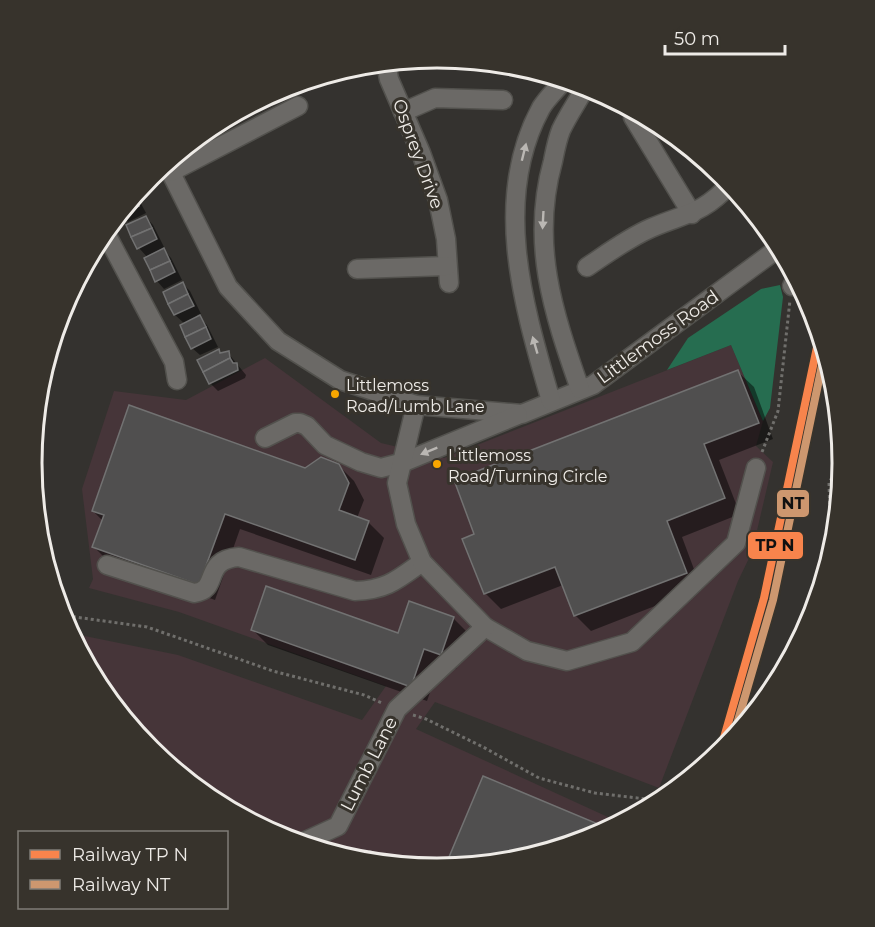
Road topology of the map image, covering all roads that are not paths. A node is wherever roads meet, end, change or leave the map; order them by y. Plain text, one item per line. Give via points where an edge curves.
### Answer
1 (387, 71) edge
2 (558, 87) edge
3 (581, 95) edge
4 (502, 100) dead end
5 (298, 106) dead end
6 (404, 112) junction
7 (636, 121) edge
8 (183, 161) edge
9 (171, 172) edge
10 (724, 191) edge
11 (692, 214) junction
12 (110, 242) edge
13 (772, 253) edge
14 (587, 267) dead end
15 (357, 269) dead end
16 (177, 380) dead end
17 (580, 389) junction
18 (551, 401) junction
19 (416, 405) junction
20 (522, 414) junction
21 (265, 438) dead end
22 (404, 462) junction
23 (756, 468) road end
24 (422, 562) junction
25 (107, 565) dead end
26 (485, 627) junction
27 (311, 838) edge

1 - 6 street, Osprey Drive
18 -> 2 street via 521,284 515,236 516,193 524,148 542,107
3 -> 17 street via 561,130 546,184 542,223 550,292
4 - 6 street via 435,98
5 - 8 street
6 - 15 street, Osprey Drive via 438,200 448,274
7 - 11 street
9 - 19 street, Littlemoss Road via 228,287 278,341 340,380
10 - 11 street
11 - 14 street via 623,242
12 - 16 street via 174,362
13 - 17 street, Littlemoss Road via 593,385
17 - 18 street, Littlemoss Road
18 - 20 street, Littlemoss Road
19 - 20 street, Littlemoss Road
19 - 22 street
20 -> 22 street
21 - 22 street via 300,423 325,445 362,462 381,468
22 - 24 street via 397,483 401,506
23 - 26 street via 735,543 632,642 567,661 527,651
24 - 25 street via 389,585 355,591 239,557 227,558 218,564 207,588 194,593
24 - 26 street
26 - 27 street, Lumb Lane via 397,709 338,826

